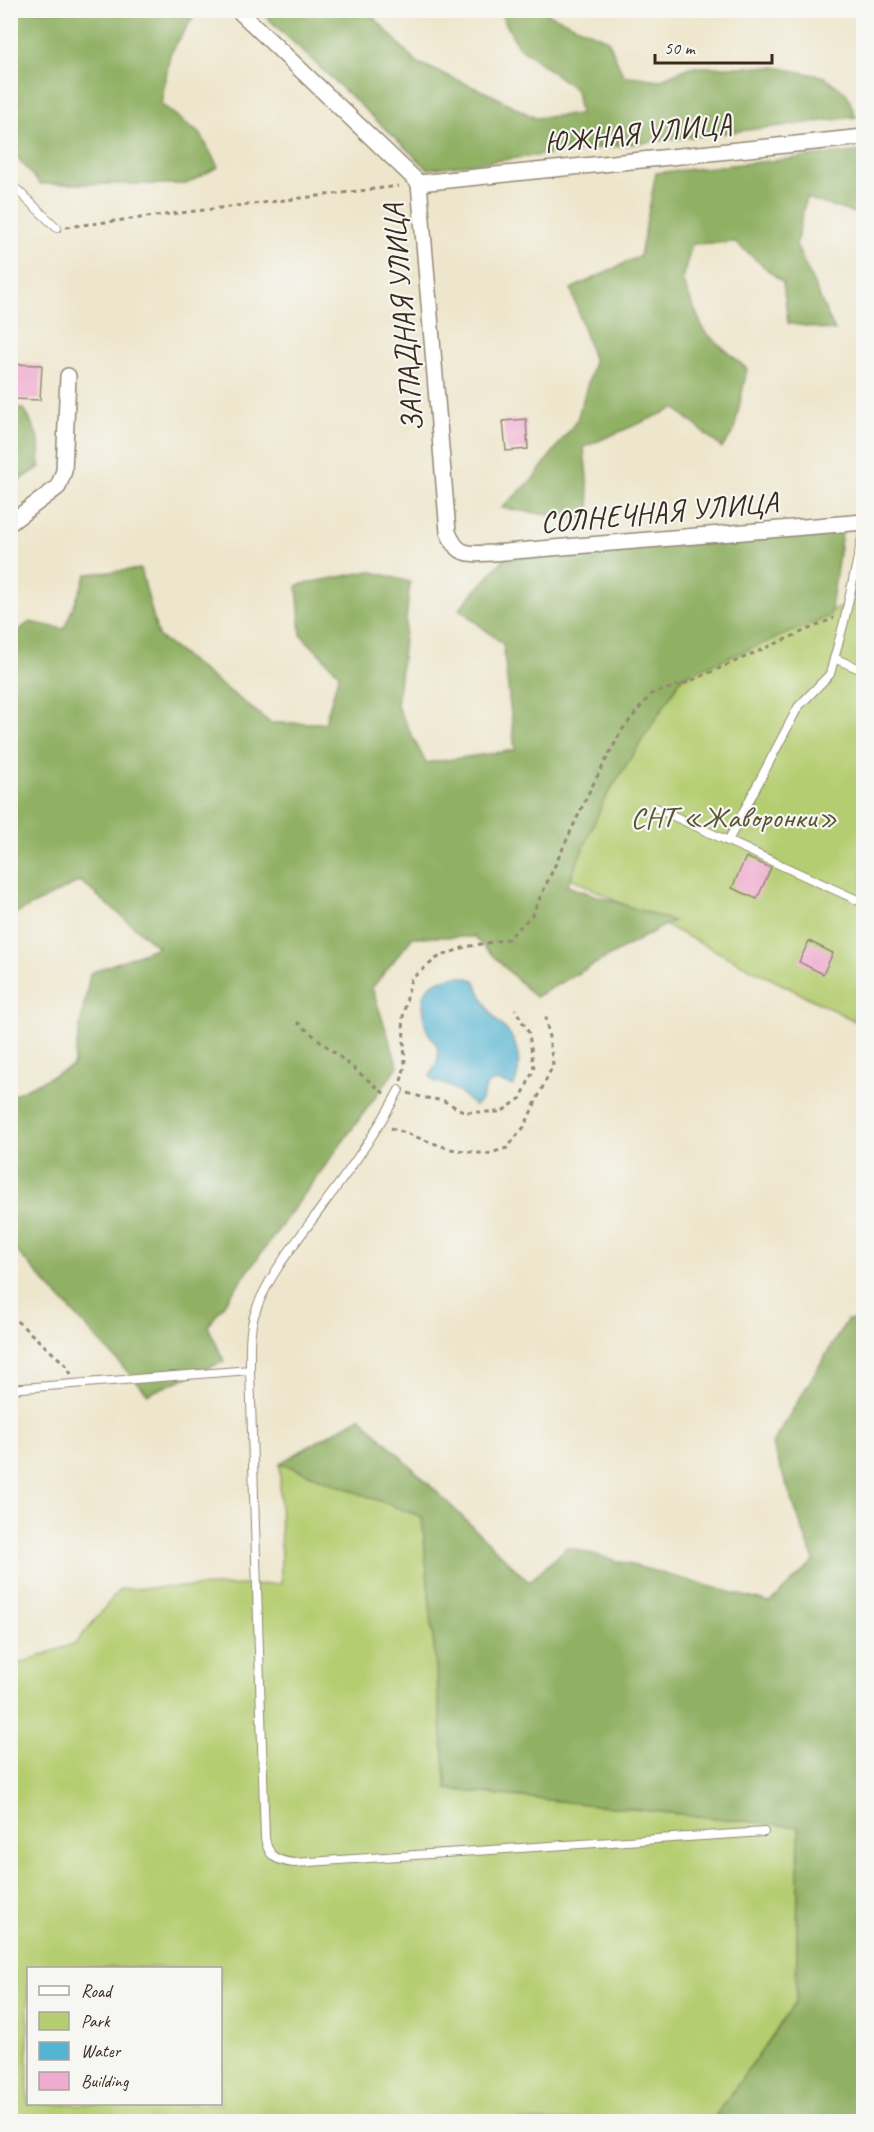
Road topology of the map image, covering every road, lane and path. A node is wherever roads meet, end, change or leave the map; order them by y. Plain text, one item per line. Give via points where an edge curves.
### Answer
1 (238, 10) edge
2 (864, 137) edge
3 (10, 183) edge
4 (419, 183) junction
5 (57, 228) joint
6 (68, 376) dead end
7 (864, 522) edge
8 (10, 523) edge
9 (864, 529) edge
10 (459, 551) joint
11 (846, 613) junction
12 (834, 658) junction
13 (864, 670) edge
14 (656, 808) dead end
15 (728, 841) junction
16 (864, 903) edge
17 (515, 1009) dead end
18 (546, 1017) dead end
19 (297, 1022) dead end
20 (399, 1090) junction
21 (393, 1101) junction
22 (381, 1125) junction
23 (10, 1315) edge
24 (250, 1370) junction
25 (75, 1383) junction
26 (10, 1389) edge
27 (764, 1832) dead end

1 - 4 street, ЗАПАДНАЯ УЛИЦА
2 - 4 street, ЮЖНАЯ УЛИЦА
3 - 5 lane
4 - 5 path
4 - 10 street, ЗАПАДНАЯ УЛИЦА via 448,532
6 - 8 street via 64,471 58,487
7 - 10 street, СОЛНЕЧНАЯ УЛИЦА via 493,553
9 - 11 lane
11 - 12 lane
11 - 20 path via 686,684 651,694 622,730 532,915 508,939 465,947 437,958 411,979 403,1017 405,1065
12 - 13 lane
12 - 15 lane via 830,674 798,707
14 - 15 lane
15 - 16 lane
17 - 20 path via 529,1033 534,1069 521,1098 501,1112 465,1112 444,1101
18 - 22 path via 553,1065 524,1127 507,1148 487,1154 450,1149
19 - 21 path
20 - 21 lane
21 - 22 lane
22 - 24 lane via 301,1234 262,1296 251,1333
23 - 25 path via 66,1365
24 - 25 lane
24 - 27 lane via 265,1838 273,1857 302,1863
25 - 26 lane

